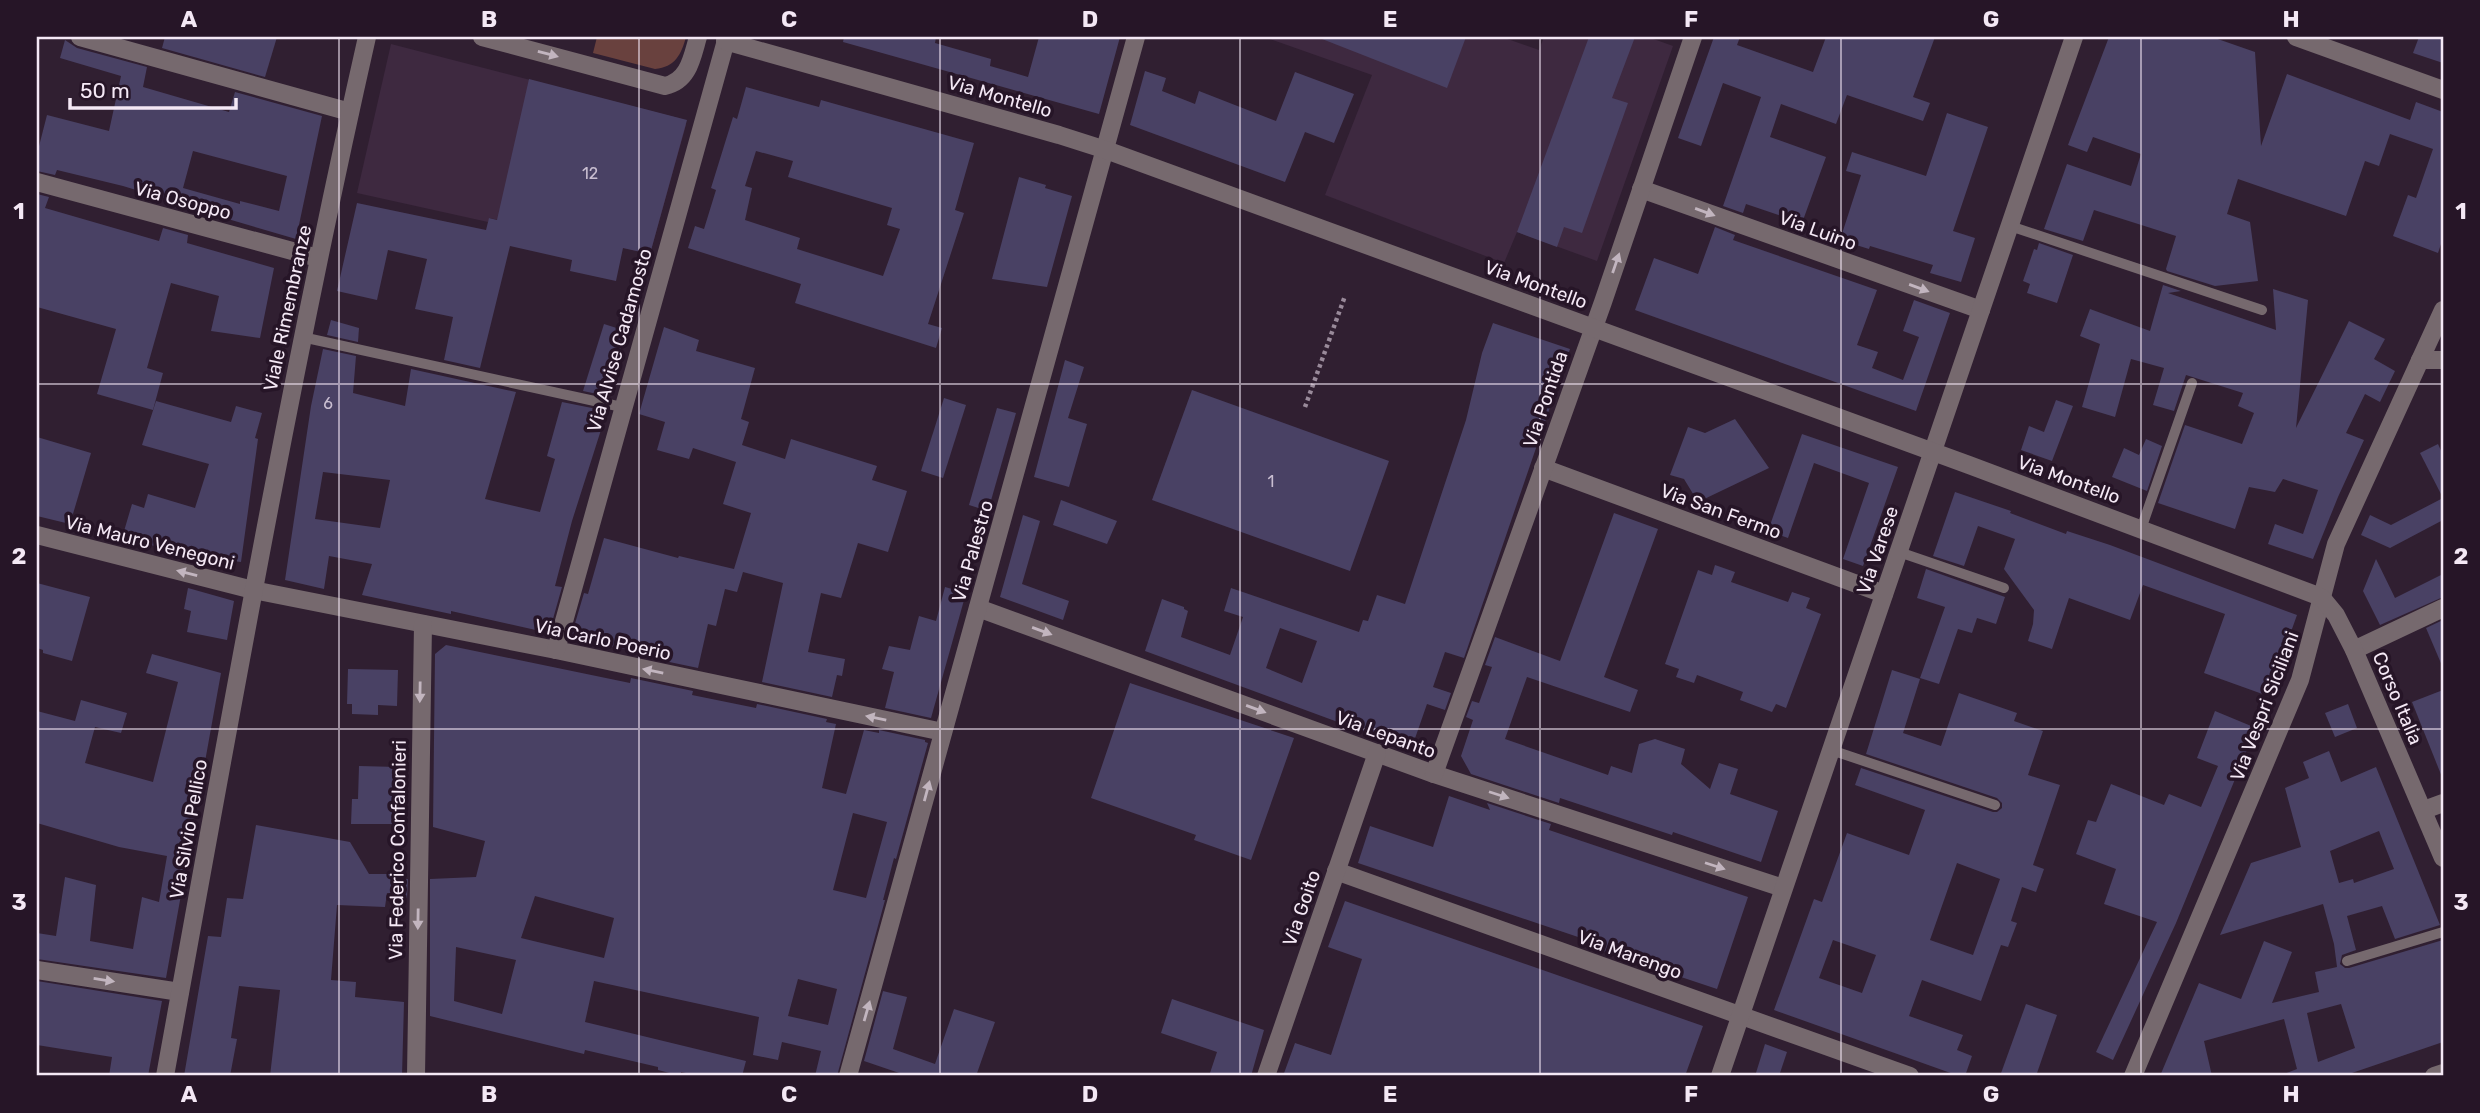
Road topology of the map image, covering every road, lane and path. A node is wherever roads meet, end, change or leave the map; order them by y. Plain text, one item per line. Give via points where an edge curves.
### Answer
1 (80, 37) edge
2 (368, 37) edge
3 (482, 37) edge
4 (698, 37) edge
5 (1136, 37) edge
6 (1693, 37) edge
7 (2074, 37) edge
8 (2296, 37) edge
9 (725, 38) edge
10 (688, 70) junction
11 (2443, 90) edge
12 (350, 112) junction
13 (1106, 150) junction
14 (37, 182) edge
15 (1641, 189) junction
16 (2010, 226) junction
17 (318, 258) junction
18 (1346, 296) dead end
19 (1981, 310) junction
20 (2262, 310) dead end
21 (2443, 310) edge
22 (1593, 327) junction
23 (302, 337) junction
24 (2420, 360) junction
25 (2443, 360) edge
26 (2192, 383) dead end
27 (622, 407) junction
28 (1305, 407) dead end
29 (1933, 452) junction
30 (1543, 468) junction
31 (2141, 528) junction
32 (37, 534) edge
33 (1899, 552) junction
34 (2004, 588) dead end
35 (253, 590) junction
36 (1884, 594) junction
37 (2322, 598) junction
38 (978, 608) junction
39 (2443, 608) edge
40 (422, 624) junction
41 (2354, 649) junction
42 (556, 650) junction
43 (943, 732) junction
44 (1831, 750) junction
45 (1377, 753) junction
46 (1434, 774) junction
47 (2443, 803) edge
48 (1995, 805) dead end
49 (2424, 810) junction
50 (2443, 858) edge
51 (1335, 872) junction
52 (1783, 888) junction
53 (2443, 932) edge
54 (2347, 961) dead end
55 (37, 970) edge
56 (180, 992) junction
57 (1740, 1016) junction
58 (2443, 1073) edge
59 (165, 1076) edge
60 (416, 1076) edge
61 (848, 1076) edge
62 (1266, 1076) edge
63 (1720, 1076) edge
64 (1910, 1076) edge
65 (2133, 1076) edge
66 (2434, 1076) edge

1 - 12 street
2 - 12 street, Viale Rimembranze
3 -> 10 street via 658,85 676,82
4 - 10 street
5 - 13 street, Via Palestro
6 - 15 street, Via Pontida
7 - 16 street, Via Varese
8 - 11 street
9 - 10 street
9 - 13 street, Via Montello
9 - 27 street, Via Alvise Cadamosto
12 - 17 street, Viale Rimembranze
13 - 22 street, Via Montello
13 - 38 street, Via Palestro
14 - 17 street, Via Osoppo
15 -> 19 street, Via Luino
22 -> 15 street, Via Pontida
16 - 19 street, Via Varese
16 - 20 lane
17 - 23 street, Viale Rimembranze
18 - 28 path
19 - 29 street, Via Varese
21 - 24 street, Via Vespri Siciliani
22 - 29 street, Via Montello
22 - 30 street, Via Pontida
23 - 27 lane
23 - 35 street, Viale Rimembranze
24 - 25 street
24 - 37 street, Via Vespri Siciliani via 2336,544
26 - 31 lane
27 - 42 street, Via Alvise Cadamosto
29 - 31 street, Via Montello
29 - 33 street, Via Varese
30 - 36 street, Via San Fermo
30 - 46 street, Via Pontida
31 - 37 street, Via Montello
35 -> 32 street, Via Mauro Venegoni
33 - 34 lane
33 - 36 street, Via Varese
35 - 40 street, Via Carlo Poerio
35 - 56 street, Via Silvio Pellico
36 - 44 street, Via Varese
37 - 41 street, Corso Italia
37 - 65 street, Via Vespri Siciliani via 2295,693
38 - 43 street, Via Palestro
38 -> 45 street, Via Lepanto
39 - 41 street
40 - 42 street, Via Carlo Poerio
40 -> 60 street, Via Federico Confalonieri
41 - 49 street, Corso Italia
43 -> 42 street, Via Carlo Poerio
61 -> 43 street, Via Palestro
44 - 48 lane
44 - 52 street, Via Varese
45 - 46 street, Via Lepanto
45 - 51 street, Via Goito
46 -> 52 street, Via Lepanto
47 - 49 street
49 - 50 street, Corso Italia
51 - 57 street, Via Marengo
51 - 62 street, Via Goito
52 - 57 street, Via Varese
53 - 54 lane
55 -> 56 street
56 - 59 street, Via Silvio Pellico
57 - 63 street, Via Varese
57 - 64 street, Via Marengo
58 - 66 street

